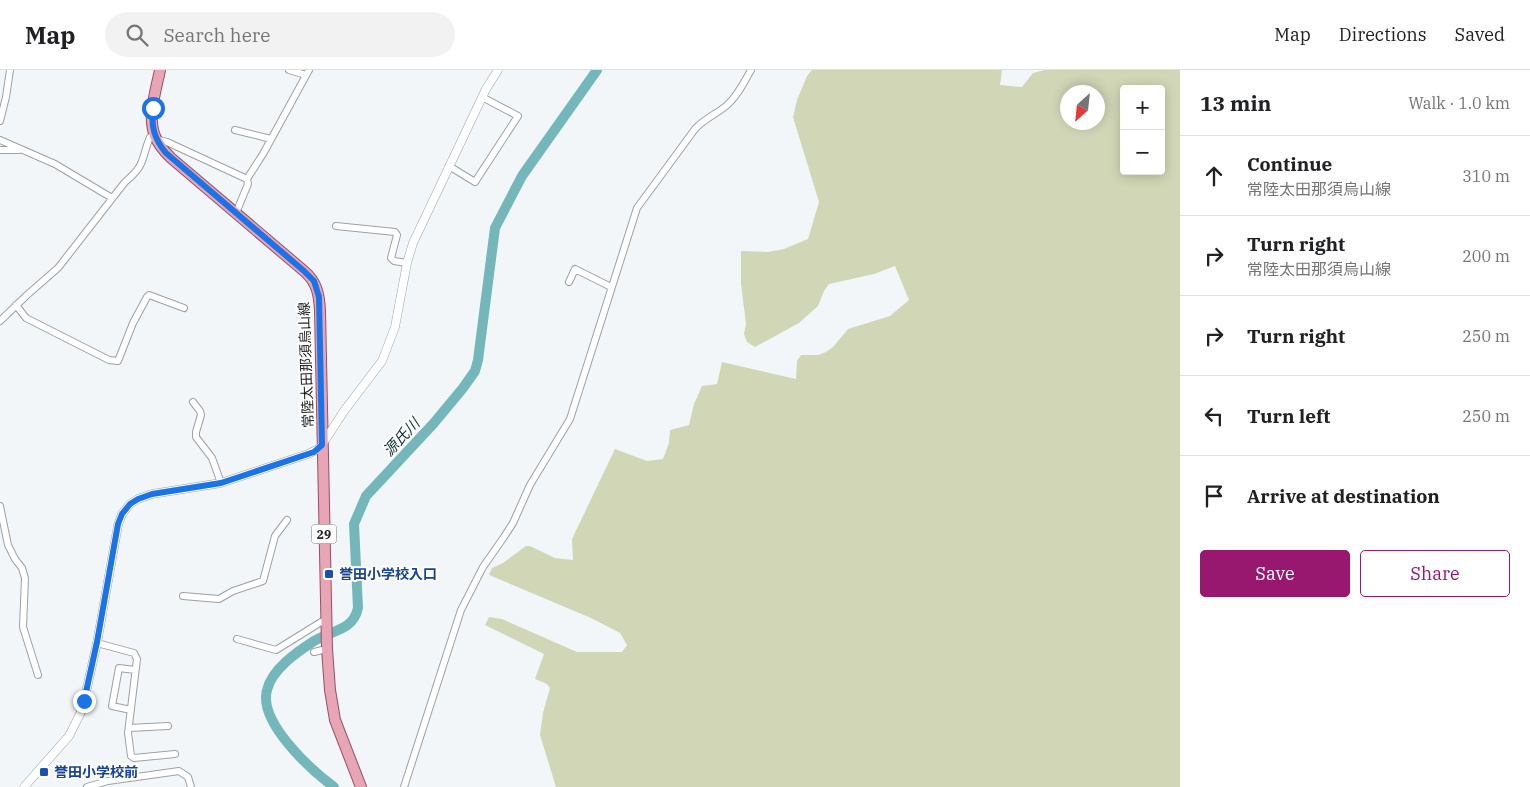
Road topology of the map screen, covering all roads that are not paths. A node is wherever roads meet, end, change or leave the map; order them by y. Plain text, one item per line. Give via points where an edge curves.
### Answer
1 (10, 70) edge
2 (160, 70) edge
3 (289, 70) edge
4 (498, 70) edge
5 (751, 70) edge
6 (307, 72) edge
7 (482, 97) junction
8 (0, 120) edge
9 (235, 130) dead end
10 (155, 137) junction
11 (271, 139) junction
12 (0, 140) edge
13 (0, 150) edge
14 (22, 150) junction
15 (449, 166) junction
16 (247, 179) junction
17 (112, 198) junction
18 (236, 213) junction
19 (336, 226) dead end
20 (407, 264) junction
21 (569, 282) dead end
22 (611, 287) junction
23 (16, 305) junction
24 (184, 308) dead end
25 (0, 321) edge
26 (193, 402) dead end
27 (322, 445) junction
28 (221, 483) junction
29 (0, 506) edge
30 (287, 520) dead end
31 (183, 596) dead end
32 (326, 620) junction
33 (237, 639) dead end
34 (97, 642) junction
35 (327, 646) junction
36 (314, 652) dead end
37 (135, 670) junction
38 (38, 675) dead end
39 (131, 710) junction
40 (168, 726) dead end
41 (129, 728) junction
42 (175, 754) dead end
43 (356, 775) junction
44 (29, 785) edge
45 (87, 787) edge
46 (191, 787) edge
47 (354, 787) edge
48 (361, 787) edge
49 (404, 787) edge

1 - 8 street
2 - 10 main road via 152,118
3 - 6 street
4 - 7 street
5 - 22 street via 728,105 703,120 637,208
6 - 11 street
7 - 15 street
7 - 15 street via 518,116 476,182
9 - 11 street
10 - 16 street
10 - 17 street via 150,137 137,172
10 - 18 main road, 常陸太田那須烏山線 / 29 via 172,158
11 - 16 street
12 - 14 street
13 - 14 street
14 - 17 street via 55,164
15 - 20 street via 413,242
16 - 18 street
17 - 23 street via 58,268
18 - 27 main road, 常陸太田那須烏山線 / 29 via 316,284 320,310
19 - 20 street via 395,232 391,258
20 - 27 street via 395,327 384,355
21 - 22 street via 576,269
22 - 49 street via 570,419 461,610
23 - 24 street via 26,318 109,360 118,361 147,297 150,295
23 - 25 street
26 - 28 street via 201,415 196,437 212,458
27 - 28 street via 314,452
27 - 32 main road, 常陸太田那須烏山線 / 29
28 - 34 street via 152,494 130,504 122,514
29 - 38 street via 8,545 25,578 23,626
30 - 31 street via 275,536 263,581 218,599
32 - 33 street via 276,650
32 - 35 main road, 常陸太田那須烏山線 / 29
34 - 37 street via 134,652 137,659
34 - 44 street via 79,719
35 - 36 street
35 - 43 main road, 常陸太田那須烏山線 / 29 via 332,707
37 - 39 street
37 - 39 street via 119,668 112,706
39 - 41 street
40 - 41 street
41 - 42 street via 131,756 134,758
43 - 47 street
43 - 48 main road, 常陸太田那須烏山線 / 29
45 - 46 street via 108,781 179,772 188,777

